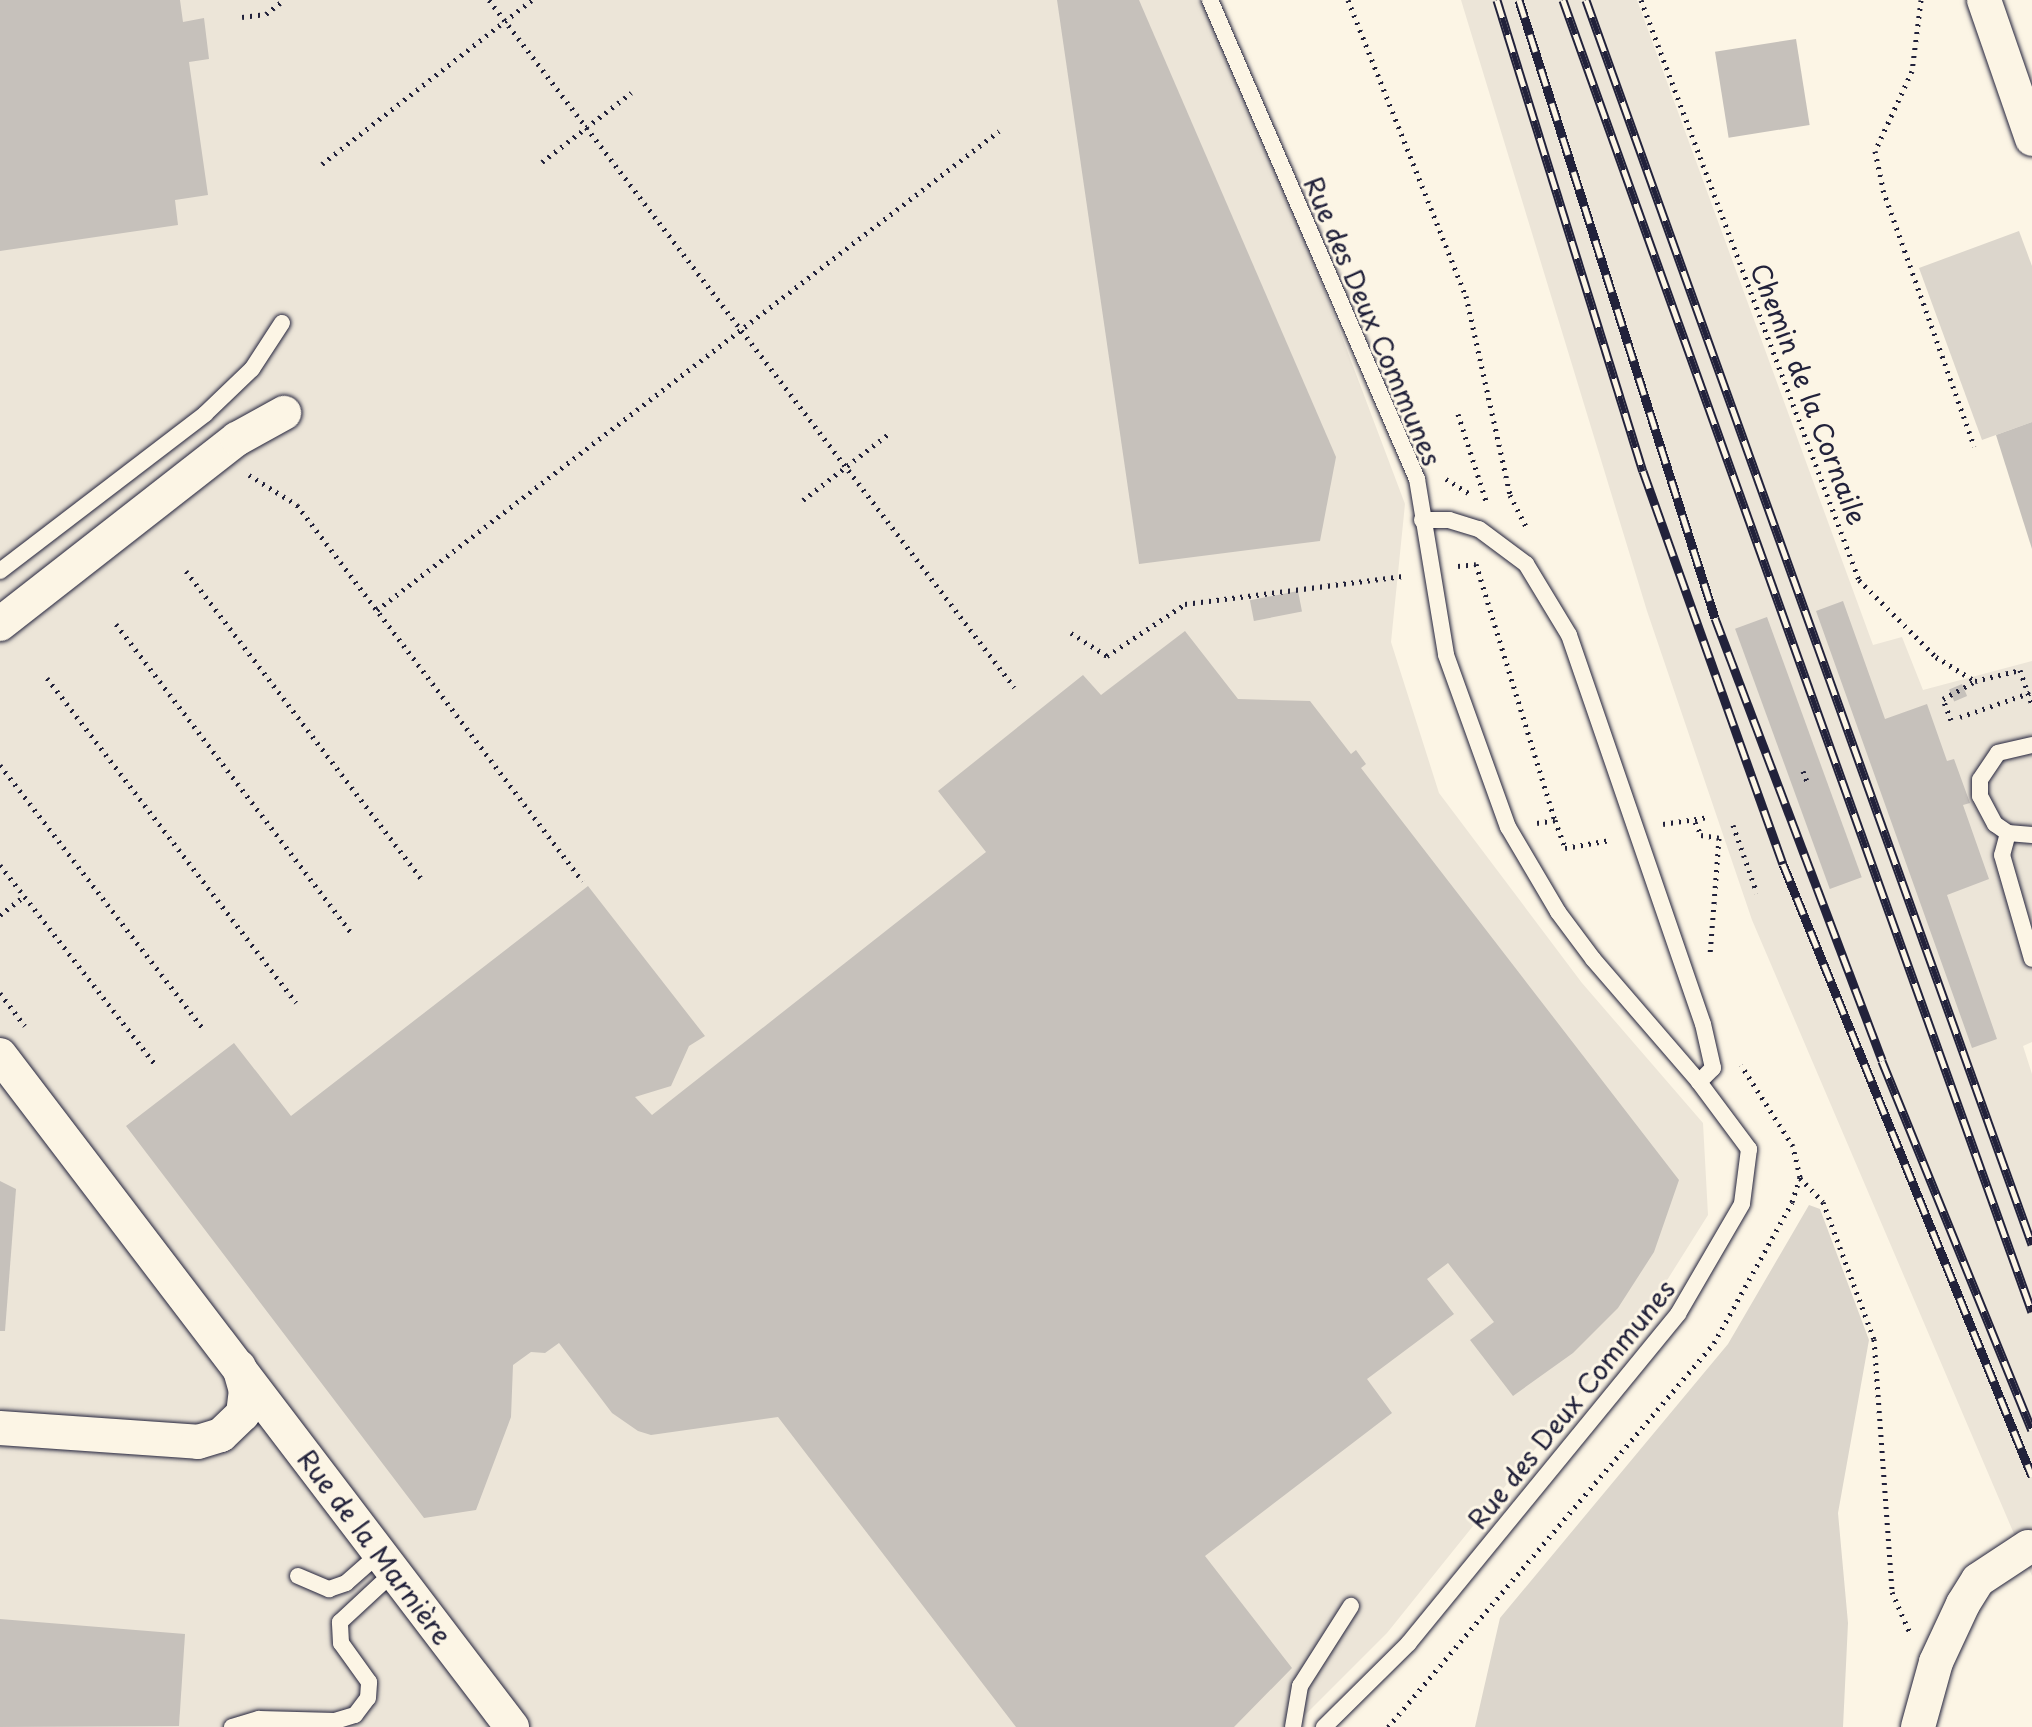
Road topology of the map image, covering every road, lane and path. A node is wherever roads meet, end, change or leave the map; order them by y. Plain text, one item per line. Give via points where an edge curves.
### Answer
1 (284, 0) edge
2 (489, 0) edge
3 (532, 0) edge
4 (1210, 0) edge
5 (1348, 0) edge
6 (1641, 0) edge
7 (1921, 0) edge
8 (1984, 0) edge
9 (242, 17) dead end
10 (505, 21) junction
11 (631, 93) dead end
12 (587, 128) junction
13 (999, 131) dead end
14 (2032, 139) edge
15 (542, 162) dead end
16 (322, 164) dead end
17 (282, 323) dead end
18 (741, 330) junction
19 (284, 413) dead end
20 (1458, 414) dead end
21 (891, 432) dead end
22 (1974, 446) dead end
23 (846, 467) junction
24 (1417, 479) junction
25 (803, 500) dead end
26 (1487, 502) junction
27 (1422, 520) junction
28 (314, 527) dead end
29 (1479, 529) junction
30 (1534, 541) dead end
31 (1476, 564) junction
32 (0, 571) edge
33 (186, 571) dead end
34 (1430, 571) junction
35 (377, 610) junction
36 (0, 624) edge
37 (116, 624) dead end
38 (1071, 633) dead end
39 (47, 678) dead end
40 (1975, 681) junction
41 (1014, 687) dead end
42 (2030, 693) edge
43 (2032, 704) edge
44 (1960, 717) dead end
45 (1951, 720) dead end
46 (2032, 745) edge
47 (0, 765) edge
48 (1803, 771) dead end
49 (1808, 784) dead end
50 (1709, 817) dead end
51 (1555, 820) junction
52 (1695, 822) junction
53 (1662, 824) dead end
54 (1733, 825) dead end
55 (1508, 827) junction
56 (2008, 833) junction
57 (2032, 835) edge
58 (1619, 838) dead end
59 (0, 865) edge
60 (423, 881) dead end
61 (582, 881) dead end
62 (1757, 893) dead end
63 (24, 896) junction
64 (0, 915) edge
65 (353, 935) dead end
66 (1710, 944) dead end
67 (2032, 959) edge
68 (296, 1003) dead end
69 (202, 1027) dead end
70 (0, 1055) edge
71 (155, 1064) dead end
72 (1699, 1082) junction
73 (1800, 1177) dead end
74 (239, 1366) junction
75 (0, 1428) edge
76 (2028, 1547) dead end
77 (387, 1562) junction
78 (298, 1576) dead end
79 (1351, 1606) dead end
80 (1915, 1644) dead end
81 (497, 1718) edge
82 (232, 1727) edge
83 (1293, 1727) edge
84 (1324, 1727) edge
85 (1918, 1727) edge

1 - 9 path via 266,14
2 - 10 path
3 - 10 path
4 - 24 lane, Rue des Deux Communes
5 - 30 path via 1466,296 1510,495
6 - 40 path, Chemin de la Cornaile via 1859,580 1936,657
7 - 22 path via 1912,71 1875,151 1883,190
8 - 14 street
10 - 12 path
10 - 16 path
11 - 12 path
12 - 15 path
12 - 18 path
13 - 18 path
17 - 32 lane via 252,369 205,414
18 - 23 path
18 - 35 path
19 - 36 street via 237,439
20 - 26 path
21 - 23 path
23 - 25 path
23 - 41 path
24 - 26 path via 1437,473
24 - 27 lane, Rue des Deux Communes
26 - 29 path
27 - 29 lane via 1449,520
27 - 34 lane, Rue des Deux Communes
28 - 35 path
29 - 31 path
29 - 72 lane via 1526,564 1569,635 1703,1024 1713,1068
31 - 34 path
31 - 51 path
33 - 60 path
34 - 38 path via 1185,604 1107,656
34 - 55 lane, Rue des Deux Communes via 1446,655
35 - 61 path
37 - 65 path
39 - 68 path
40 - 42 path via 2020,670
40 - 45 path via 1943,699
42 - 43 path
42 - 44 path
46 - 56 lane via 1998,753 1980,780 1985,811
47 - 69 path
48 - 49 path
50 - 52 path
51 - 55 path
51 - 58 path via 1565,848
52 - 53 path
52 - 66 path via 1701,835 1719,838
54 - 62 path
55 - 72 lane, Rue des Deux Communes via 1593,959
56 - 57 lane
56 - 67 lane via 2002,855
59 - 63 path
63 - 64 path
63 - 71 path
70 - 74 street, Rue de la Marnière
72 - 84 lane, Rue des Deux Communes via 1749,1149 1742,1204 1719,1249 1678,1314 1409,1643
73 - 80 path via 1823,1202 1874,1339 1892,1592
74 - 75 street, Rue de la Marnière via 246,1391 243,1414 228,1430 198,1442
74 - 77 street, Rue de la Marnière
76 - 85 street via 1978,1580 1963,1604 1936,1662
77 - 78 lane via 329,1589
77 - 81 street, Rue de la Marnière
77 - 82 lane via 340,1622 341,1643 369,1682 368,1698 355,1715 335,1721 259,1719
79 - 83 lane via 1300,1686

